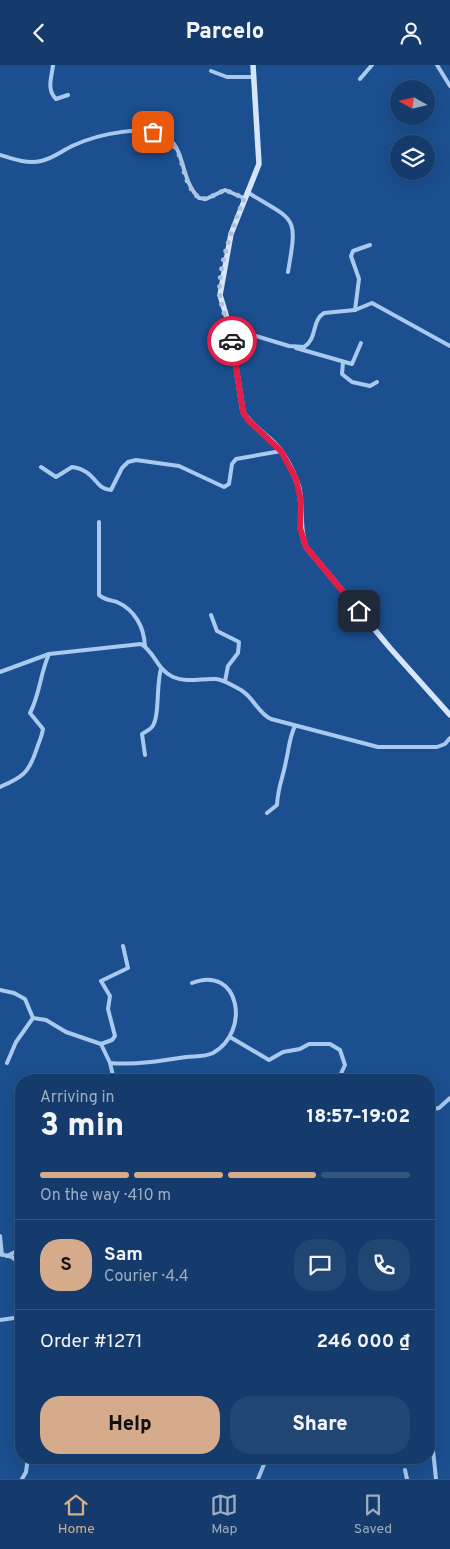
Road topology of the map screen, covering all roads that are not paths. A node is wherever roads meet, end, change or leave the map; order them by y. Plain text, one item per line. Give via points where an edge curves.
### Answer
1 (52, 65) edge
2 (253, 65) edge
3 (372, 65) edge
4 (439, 66) edge
5 (211, 71) dead end
6 (254, 77) junction
7 (360, 79) dead end
8 (450, 86) edge
9 (68, 95) dead end
10 (0, 155) edge
11 (247, 192) junction
12 (244, 198) junction
13 (370, 245) dead end
14 (288, 272) dead end
15 (355, 310) junction
16 (230, 328) junction
17 (361, 343) dead end
18 (289, 346) junction
19 (450, 346) edge
20 (343, 362) junction
21 (377, 383) dead end
22 (281, 451) junction
23 (40, 467) dead end
24 (99, 522) dead end
25 (211, 615) dead end
26 (145, 646) junction
27 (49, 654) junction
28 (161, 669) junction
29 (0, 672) edge
30 (225, 681) junction
31 (450, 715) edge
32 (295, 726) junction
33 (450, 738) edge
34 (145, 755) dead end
35 (0, 787) edge
36 (267, 813) dead end
37 (123, 946) dead end
38 (192, 983) dead end
39 (0, 990) edge
40 (33, 1018) junction
41 (230, 1037) junction
42 (101, 1044) junction
43 (7, 1063) dead end
44 (110, 1063) junction
45 (113, 1074) edge
46 (341, 1074) edge
47 (450, 1098) edge
48 (435, 1109) edge
49 (0, 1236) edge
50 (15, 1251) edge
51 (3, 1255) edge
52 (15, 1262) edge
53 (15, 1318) edge
54 (0, 1320) edge
55 (27, 1464) edge
56 (264, 1464) edge
57 (434, 1464) edge
58 (405, 1470) dead end
59 (22, 1479) edge
60 (258, 1479) edge
61 (407, 1479) edge
62 (436, 1479) edge

1 - 9 street via 50,85 53,97
2 - 6 main road
3 - 7 street
4 - 8 street
5 - 6 street via 227,77
6 - 11 main road via 259,164
10 - 12 street via 35,162 51,158 79,143 123,131 153,132 171,140 176,146 185,176 199,198 206,199 225,190
11 - 12 main road
11 - 14 street via 285,215 293,224
12 - 16 main road via 231,234 221,284 222,305
13 - 15 street via 353,251 351,256 359,279
15 - 18 street via 324,313 317,320 310,343 304,347
15 - 19 street via 376,304
16 - 18 street
16 - 22 main road via 243,412
17 - 20 street via 355,363
18 - 20 street
20 - 21 street via 342,374 348,381 370,386
22 - 23 street via 234,461 229,484 224,487 178,466 136,460 122,468 111,490 102,488 86,470 72,467 56,477
22 - 31 main road via 300,490 300,528 306,547
24 - 26 street via 99,595 120,603 136,618 143,627
25 - 30 street via 218,631 239,643 238,653 228,666
26 - 27 street via 137,643
26 - 28 street
27 - 29 street
27 - 35 street via 30,713 43,729 33,761 19,779
28 - 30 street via 177,679
28 - 34 street via 154,723 151,729 142,733
30 - 32 street via 251,696 266,717
32 - 33 street via 387,748 437,747
32 - 36 street via 278,787 277,805
37 - 42 street via 128,968 101,981 110,996 108,1009 115,1036
38 - 41 street via 204,979 230,989 237,1012
39 - 40 street via 25,999
40 - 42 street via 46,1020 66,1032
40 - 43 street via 16,1042
41 - 44 street via 216,1051 206,1055 139,1064
41 - 46 street via 269,1060 283,1051 309,1044 334,1045 340,1050 345,1065
42 - 44 street
44 - 45 street
47 - 48 street
49 - 51 street
50 - 51 street
51 - 52 street
53 - 54 street
55 - 59 street
56 - 60 street
57 - 62 street
58 - 61 street

